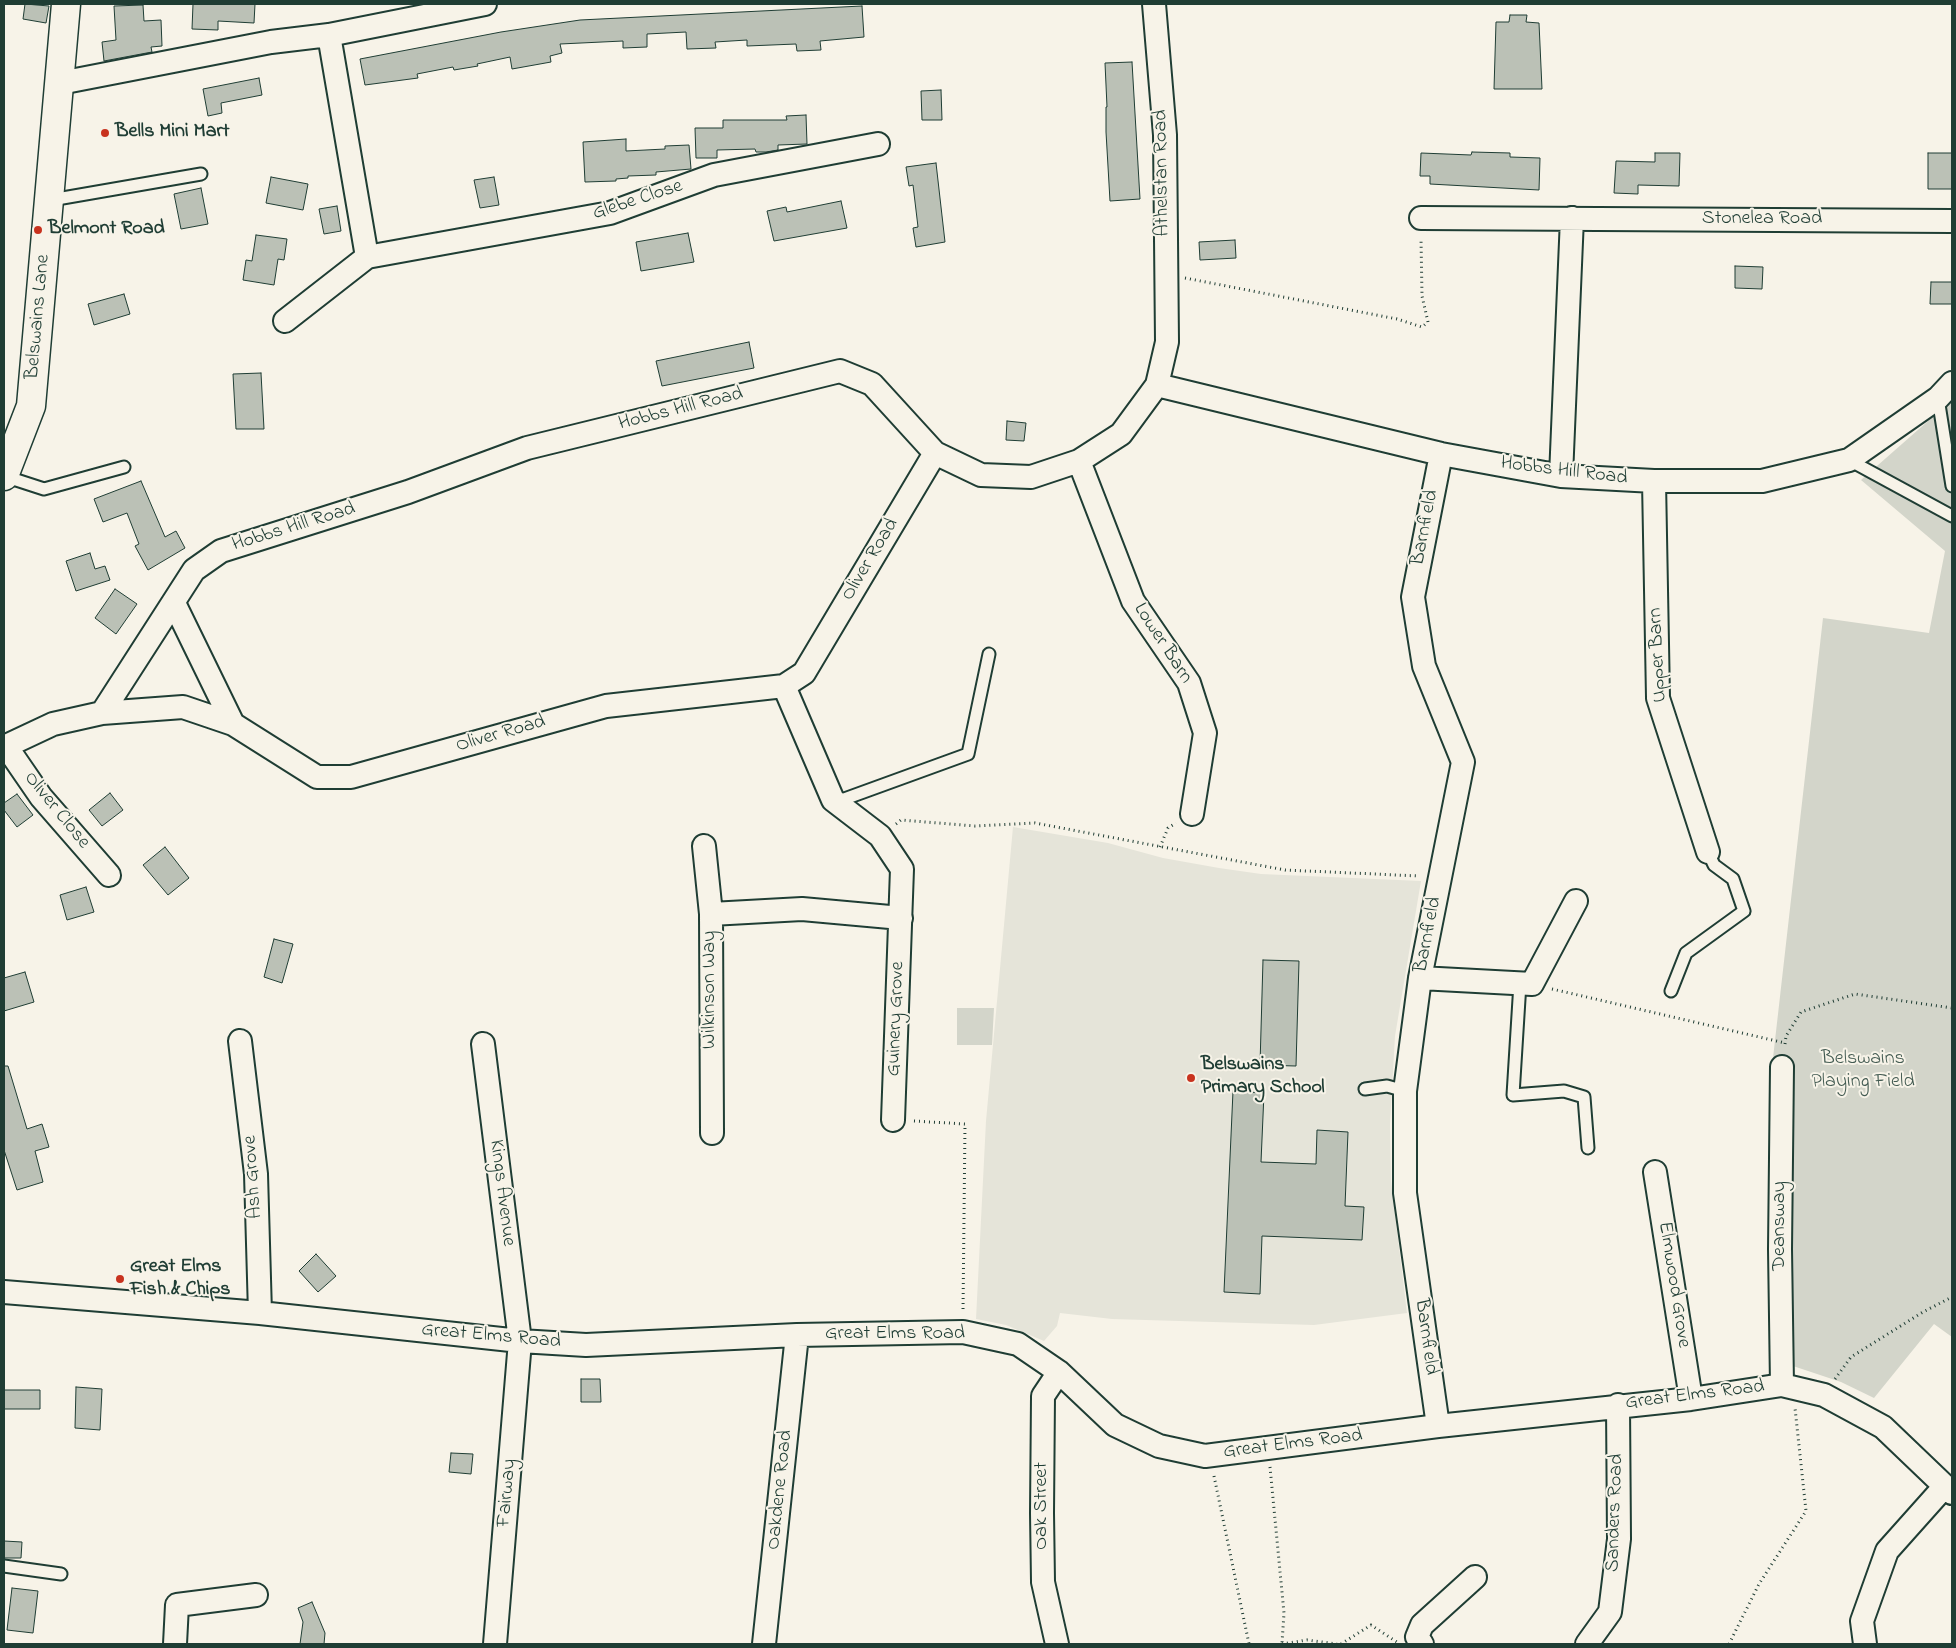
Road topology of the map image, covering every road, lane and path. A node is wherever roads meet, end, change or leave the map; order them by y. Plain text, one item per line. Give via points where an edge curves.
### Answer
1 (66, 4) edge
2 (485, 4) edge
3 (1154, 4) edge
4 (328, 35) junction
5 (60, 83) junction
6 (878, 144) dead end
7 (201, 174) dead end
8 (51, 200) junction
9 (1420, 218) joint
10 (1572, 218) junction
11 (1952, 221) edge
12 (367, 257) junction
13 (1165, 274) junction
14 (284, 321) dead end
15 (1167, 342) joint
16 (1157, 386) junction
17 (1945, 390) edge
18 (934, 453) junction
19 (1441, 454) junction
20 (1849, 460) junction
21 (1079, 461) junction
22 (124, 467) dead end
23 (4, 476) edge
24 (1561, 476) junction
25 (1654, 481) junction
26 (1952, 486) edge
27 (1952, 516) edge
28 (174, 603) junction
29 (989, 654) dead end
30 (784, 686) junction
31 (102, 713) junction
32 (233, 724) junction
33 (5, 746) edge
34 (836, 802) junction
35 (1192, 814) joint
36 (880, 836) junction
37 (704, 846) dead end
38 (1160, 847) junction
39 (1708, 852) joint
40 (109, 875) dead end
41 (1440, 877) junction
42 (1576, 901) dead end
43 (711, 914) junction
44 (901, 918) junction
45 (1420, 978) junction
46 (1526, 984) junction
47 (1671, 991) dead end
48 (1952, 1008) edge
49 (240, 1041) dead end
50 (1785, 1043) junction
51 (483, 1044) dead end
52 (1782, 1068) joint
53 (1365, 1089) dead end
54 (1405, 1091) junction
55 (893, 1120) joint
56 (712, 1133) dead end
57 (1588, 1148) dead end
58 (1655, 1172) dead end
59 (4, 1292) edge
60 (1952, 1297) edge
61 (260, 1313) junction
62 (963, 1332) junction
63 (797, 1335) junction
64 (520, 1341) junction
65 (1059, 1372) junction
66 (1787, 1386) junction
67 (1824, 1395) junction
68 (1691, 1399) junction
69 (1618, 1405) junction
70 (1438, 1426) junction
71 (1268, 1448) junction
72 (1210, 1456) junction
73 (1949, 1490) edge
74 (4, 1566) edge
75 (61, 1574) dead end
76 (1475, 1577) dead end
77 (256, 1595) dead end
78 (1419, 1641) edge
79 (175, 1644) edge
80 (495, 1644) edge
81 (764, 1644) edge
82 (1056, 1644) edge
83 (1249, 1644) edge
84 (1282, 1644) edge
85 (1337, 1644) edge
86 (1341, 1644) edge
87 (1587, 1644) edge
88 (1729, 1644) edge
89 (1865, 1644) edge

1 - 5 street, Belswains Lane
2 - 4 street
3 - 13 street, Athelstan Road via 1165,135
4 - 5 street via 271,42
4 - 12 street
5 - 8 street, Belswains Lane
6 - 12 street, Glebe Close via 714,175 610,213
7 - 8 lane
8 - 23 street, Belswains Lane via 31,406
9 - 10 street, Stonelea Road
9 - 13 path via 1422,296 1428,322 1422,327 1397,319
10 - 11 street, Stonelea Road
10 - 24 street
12 - 14 street, Glebe Close
13 - 15 street, Athelstan Road
15 - 16 street, Hobbs Hill Road
16 - 19 street, Hobbs Hill Road
16 - 21 street, Hobbs Hill Road via 1120,434
17 - 20 street, Hobbs Hill Road
17 - 26 lane
18 - 21 street, Hobbs Hill Road via 981,476 1031,477
18 - 28 street, Hobbs Hill Road via 872,384 840,371 527,448 408,492 221,551 194,570
18 - 30 street, Oliver Road via 804,673
19 - 24 street, Hobbs Hill Road
19 - 41 street, Barnfield via 1413,597 1424,666 1463,762
20 - 25 street, Hobbs Hill Road via 1762,481
20 - 27 lane
21 - 35 street, Lower Barn via 1133,601 1189,683 1203,724 1205,733
22 - 23 lane via 44,489
24 - 25 street, Hobbs Hill Road
25 - 39 street, Upper Barn via 1658,698
28 - 31 street
28 - 32 street
29 - 34 lane via 968,754
30 - 32 street, Oliver Road via 606,706 351,777 317,776
30 - 34 street
31 - 32 street, Oliver Road via 183,707
31 - 33 street, Oliver Road via 53,724
33 - 40 street, Oliver Close
34 - 36 street
35 - 38 path via 1168,828
36 - 38 path via 901,820 975,826 1036,823
36 - 44 street, Guinery Grove via 902,868
37 - 43 street, Wilkinson Way
38 - 41 path via 1285,870
39 - 47 lane via 1714,865 1733,879 1744,911 1686,953
41 - 45 street, Barnfield
42 - 46 street
43 - 44 street via 802,909
43 - 56 street, Wilkinson Way
44 - 55 street, Guinery Grove
45 - 46 street
45 - 54 street, Barnfield
46 - 50 path
46 - 57 lane via 1513,1096 1564,1091 1584,1097
48 - 50 path via 1855,994 1801,1012
49 - 61 street, Ash Grove via 256,1174
50 - 52 path
51 - 64 street, Kings Avenue
52 - 66 street, Deansway
53 - 54 lane via 1387,1086
54 - 70 street, Barnfield via 1405,1193
55 - 62 path via 965,1124
58 - 68 street, Elmwood Grove
59 - 61 street, Great Elms Road
60 - 67 path via 1851,1357
61 - 64 street, Great Elms Road
62 - 63 street, Great Elms Road
62 - 65 street, Great Elms Road via 1018,1344
63 - 64 street, Great Elms Road via 586,1345
63 - 81 street, Oakdene Road
64 - 80 street, Fairway
65 - 72 street, Great Elms Road via 1115,1424 1159,1446
65 - 82 street, Oak Street via 1043,1396 1043,1582
66 - 67 street, Great Elms Road
66 - 68 street, Great Elms Road
66 - 88 path via 1806,1511 1759,1584
67 - 73 street, Great Elms Road via 1883,1427
68 - 69 street, Great Elms Road
69 - 70 street, Great Elms Road
69 - 87 street, Sanders Road via 1619,1539 1610,1612
70 - 71 street, Great Elms Road
71 - 72 street, Great Elms Road
71 - 84 path via 1284,1613
72 - 83 path
73 - 89 street via 1887,1551 1862,1621
74 - 75 lane
76 - 78 street via 1422,1624
77 - 79 street via 177,1605
78 - 86 path via 1396,1642 1371,1625
84 - 85 path via 1307,1640

